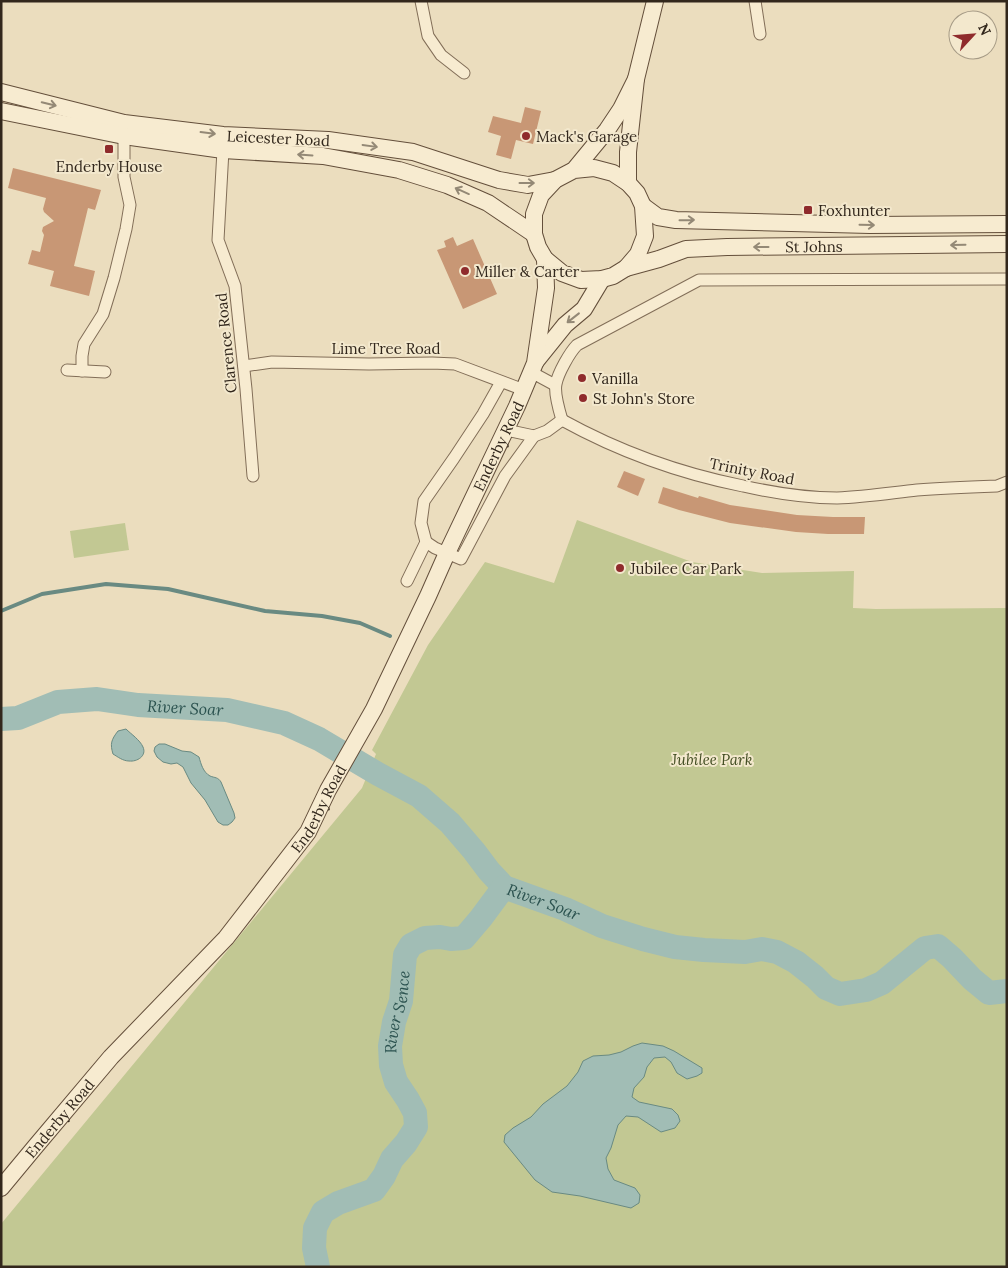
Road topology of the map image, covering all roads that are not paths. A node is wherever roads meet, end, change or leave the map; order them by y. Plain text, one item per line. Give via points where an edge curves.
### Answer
1 (421, 1) edge
2 (655, 1) edge
3 (754, 1) edge
4 (760, 34) dead end
5 (464, 73) dead end
6 (636, 79) junction
7 (1, 92) edge
8 (1, 111) edge
9 (124, 136) junction
10 (223, 150) junction
11 (574, 170) junction
12 (555, 180) junction
13 (628, 183) junction
14 (643, 206) junction
15 (1007, 224) edge
16 (534, 234) junction
17 (1007, 244) edge
18 (545, 259) junction
19 (626, 268) junction
20 (1007, 279) edge
21 (602, 280) junction
22 (244, 366) junction
23 (533, 367) junction
24 (67, 370) dead end
25 (82, 371) junction
26 (105, 372) dead end
27 (501, 382) junction
28 (556, 385) junction
29 (524, 390) junction
30 (562, 420) junction
31 (506, 430) junction
32 (534, 436) junction
33 (252, 476) dead end
34 (1007, 482) edge
35 (426, 542) junction
36 (447, 553) junction
37 (408, 581) dead end
38 (1, 1188) edge

1 - 5 street via 428,36 441,55
2 - 6 main road
3 - 4 street
6 - 11 main road via 607,130
6 - 13 main road
7 -> 12 main road, Leicester Road via 124,123 223,135 328,140 413,152 499,180 528,184
8 - 9 main road, Leicester Road
9 - 10 main road, Leicester Road
9 - 25 street via 124,177 130,205 126,229 103,314 84,344
16 -> 10 main road, Leicester Road via 488,203 447,185 399,170 323,156
10 - 22 street, Clarence Road via 218,240 235,286
11 - 12 main road
11 - 13 main road via 594,168 613,173
12 - 16 main road via 542,195 534,214
13 - 14 main road
14 -> 15 main road, St Johns via 658,217 676,220 870,225
14 - 19 main road via 645,236 638,254
16 - 18 main road
17 -> 19 main road, St Johns via 686,249
18 - 21 main road via 562,273 581,280
18 - 23 main road, Enderby Road via 546,288
19 - 21 main road
20 - 28 street via 698,280 577,345 570,352
21 -> 23 main road, Enderby Road via 584,309 565,324
22 - 27 street, Lime Tree Road via 272,362 455,364
22 - 33 street, Clarence Road
23 - 28 street
23 - 29 main road, Enderby Road
24 - 25 street
25 - 26 street
27 - 29 street, Lime Tree Road
27 - 35 street via 424,501 421,524
28 - 30 street
29 - 31 main road, Enderby Road
30 - 32 street
30 - 34 street, Trinity Road via 648,460 687,473 800,496 868,496 997,486
31 - 32 street
31 - 36 main road, Enderby Road
32 - 36 street via 505,476 462,559
35 - 36 street
35 - 37 street
36 - 38 main road, Enderby Road via 374,709 308,832 226,938 111,1057

